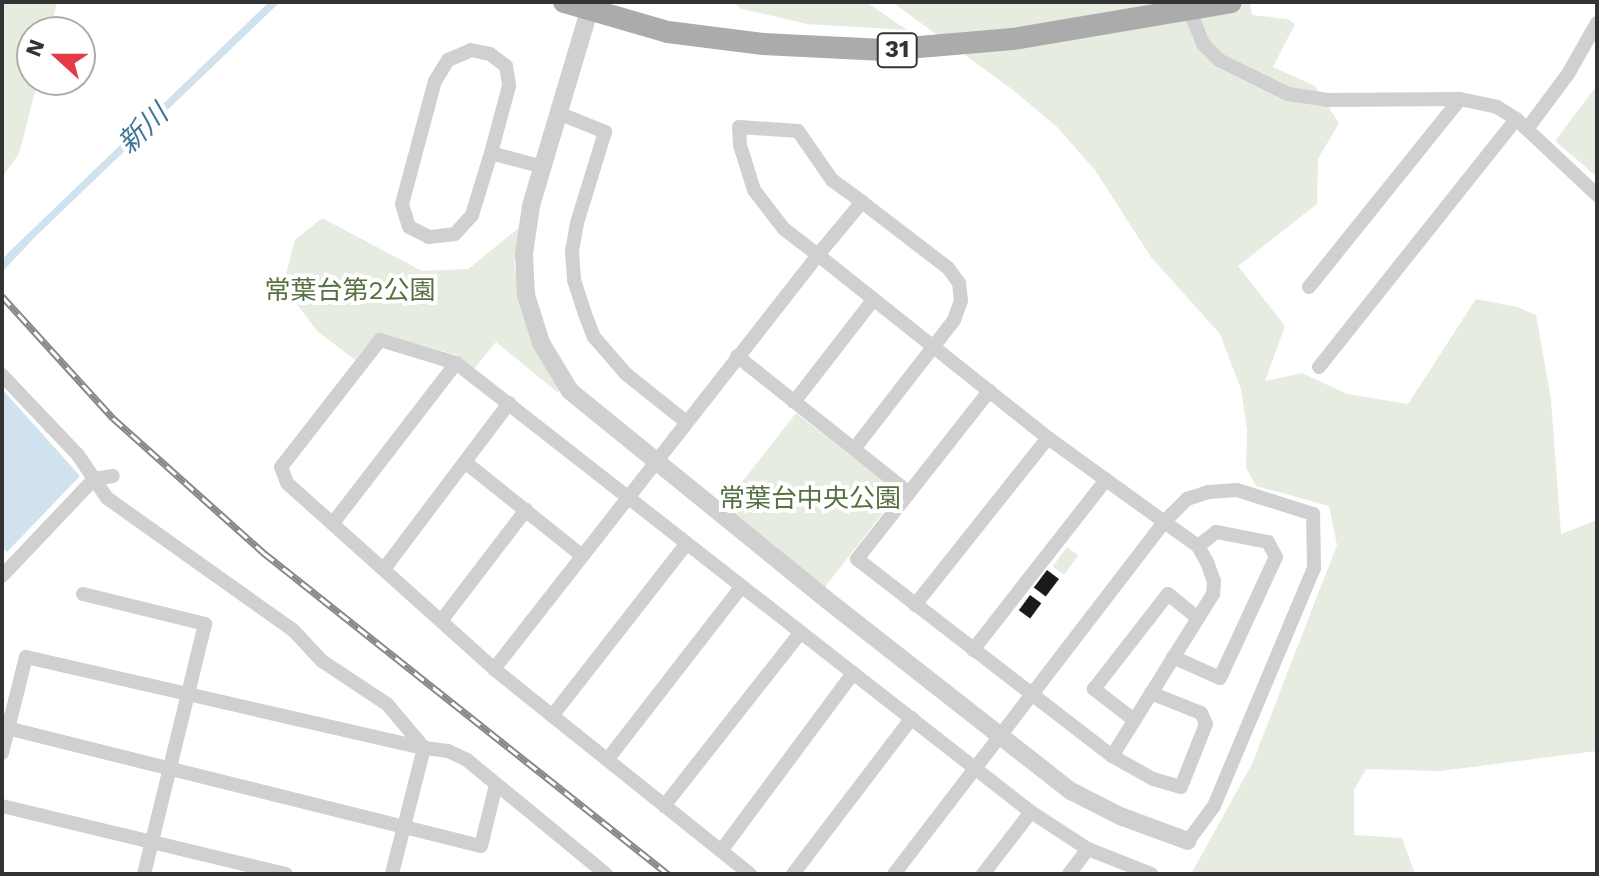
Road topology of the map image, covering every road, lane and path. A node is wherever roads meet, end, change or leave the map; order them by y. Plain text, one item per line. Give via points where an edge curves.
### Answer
1 (564, 2) edge
2 (1231, 2) edge
3 (1189, 9) junction
4 (589, 11) junction
5 (1597, 23) edge
6 (1460, 99) junction
7 (558, 113) junction
8 (1522, 124) junction
9 (491, 153) junction
10 (543, 167) junction
11 (1597, 195) edge
12 (862, 202) junction
13 (818, 255) junction
14 (1309, 287) dead end
15 (873, 300) junction
16 (932, 347) junction
17 (737, 356) junction
18 (456, 363) junction
19 (1319, 367) dead end
20 (2, 375) edge
21 (989, 391) junction
22 (794, 402) junction
23 (509, 403) junction
24 (685, 421) junction
25 (1048, 438) junction
26 (854, 449) junction
27 (654, 460) junction
28 (465, 462) junction
29 (113, 476) dead end
30 (94, 479) junction
31 (1106, 480) junction
32 (909, 493) junction
33 (627, 496) junction
34 (526, 510) junction
35 (1164, 522) junction
36 (333, 523) junction
37 (687, 543) junction
38 (1198, 546) junction
39 (581, 555) junction
40 (384, 569) junction
41 (2, 576) edge
42 (742, 586) junction
43 (83, 594) dead end
44 (915, 605) junction
45 (1198, 618) junction
46 (441, 621) junction
47 (801, 632) junction
48 (973, 650) junction
49 (1173, 657) junction
50 (494, 669) junction
51 (853, 673) junction
52 (1151, 693) junction
53 (1031, 695) junction
54 (187, 696) junction
55 (552, 716) junction
56 (912, 718) junction
57 (1134, 720) junction
58 (7, 728) junction
59 (999, 735) junction
60 (424, 748) junction
61 (2, 753) edge
62 (1112, 756) junction
63 (607, 760) junction
64 (974, 767) junction
65 (169, 768) junction
66 (496, 785) junction
67 (2, 806) edge
68 (664, 806) junction
69 (1031, 812) junction
70 (403, 824) junction
71 (1188, 841) joint
72 (151, 842) junction
73 (1088, 849) junction
74 (721, 851) junction
75 (144, 874) edge
76 (286, 874) edge
77 (392, 874) edge
78 (606, 874) edge
79 (750, 874) edge
80 (793, 874) edge
81 (894, 874) edge
82 (983, 874) edge
83 (1069, 874) edge
84 (1151, 874) edge

1 - 4 main road, 31
2 - 3 main road, 31
3 - 4 main road, 31 via 1013,39 884,50 718,39
3 - 6 street via 1203,44 1219,60 1288,94 1328,100
4 - 7 street
5 - 8 street via 1568,74
6 - 8 street via 1497,107
6 - 14 street
7 - 10 street
7 - 24 street via 605,132 572,250 574,280 594,337 617,365
8 - 11 street
8 - 19 street
9 - 9 street via 509,86 506,66 490,54 471,50 448,60 435,81 402,204 409,227 429,237 455,234 472,215
9 - 10 street
10 - 27 street via 524,254 526,295 541,343 570,391
12 - 13 street
12 - 13 street via 832,180 798,131 739,127 754,190 784,229
12 - 16 street via 948,268 959,283 961,301 954,320
13 - 15 street
13 - 17 street
15 - 16 street
15 - 22 street
16 - 21 street
16 - 26 street
17 - 22 street
17 - 24 street
18 - 23 street
18 - 36 street
18 - 36 street via 380,340 281,467 287,483
20 - 30 street
21 - 25 street
21 - 32 street
22 - 26 street
23 - 28 street
23 - 33 street
24 - 27 street
25 - 31 street
25 - 44 street
26 - 32 street
27 - 33 street
27 - 59 street
28 - 34 street
28 - 40 street
29 - 30 street
30 - 41 street
30 - 60 street via 107,498 387,704
31 - 35 street
31 - 48 street
32 - 44 street via 857,559
33 - 37 street
33 - 39 street
34 - 39 street
34 - 46 street
35 - 38 street
35 - 53 street
35 - 71 street via 1187,499 1237,490 1313,514 1314,568 1214,806
36 - 40 street
37 - 42 street
37 - 55 street
38 - 45 street via 1214,581 1213,594
38 - 49 street via 1216,532 1268,542 1276,557 1220,678
39 - 50 street
40 - 46 street
42 - 47 street
42 - 63 street
43 - 54 street via 205,624
44 - 48 street
45 - 49 street
45 - 57 street via 1168,594 1094,689
46 - 50 street
47 - 51 street
47 - 68 street
48 - 53 street
49 - 52 street
50 - 55 street
51 - 56 street
51 - 74 street
52 - 57 street
52 - 62 street via 1201,713 1206,724 1181,787 1153,779
53 - 59 street
53 - 62 street
54 - 58 street via 26,657
54 - 60 street
54 - 65 street
55 - 63 street
56 - 64 street
56 - 80 street
57 - 62 street
58 - 61 street
58 - 65 street
59 - 64 street
59 - 71 street via 1071,791
60 - 66 street via 467,760
60 - 70 street
63 - 68 street
64 - 69 street
64 - 81 street
65 - 70 street
65 - 72 street
66 - 70 street via 481,846
66 - 78 street
67 - 72 street
68 - 74 street
69 - 73 street
69 - 82 street
70 - 77 street
72 - 75 street
72 - 76 street
73 - 83 street
73 - 84 street
74 - 79 street

